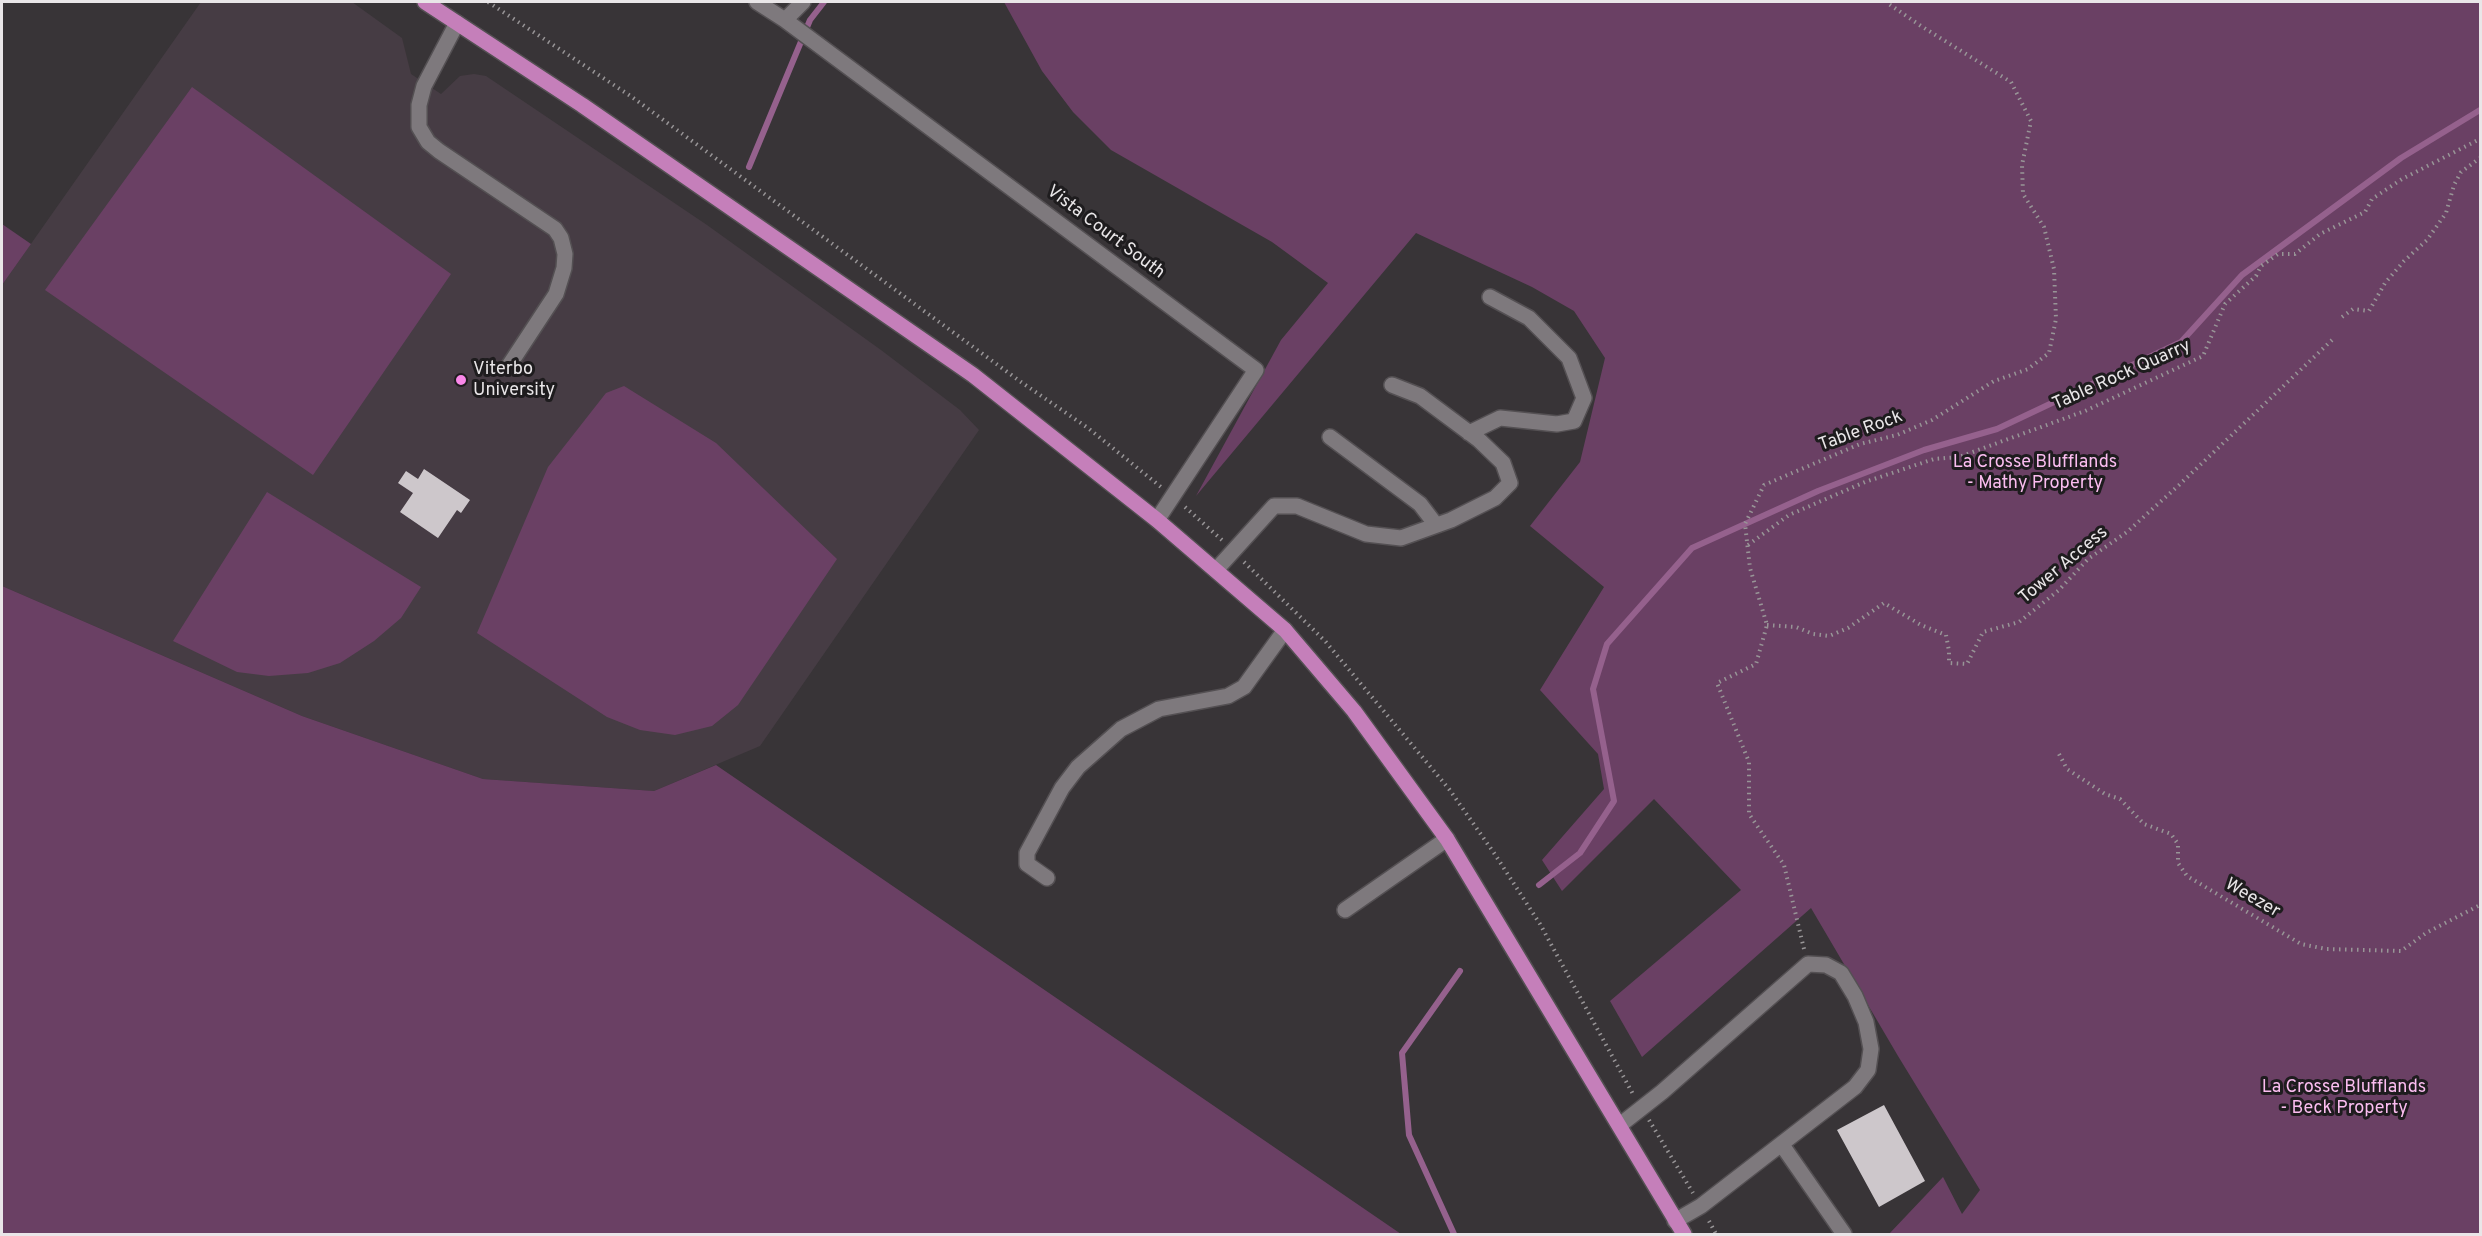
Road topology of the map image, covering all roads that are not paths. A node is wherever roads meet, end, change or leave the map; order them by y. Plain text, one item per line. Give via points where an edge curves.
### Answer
1 (425, 2) edge
2 (757, 2) edge
3 (803, 2) edge
4 (785, 20) junction
5 (457, 23) junction
6 (1491, 297) dead end
7 (508, 367) dead end
8 (1392, 385) dead end
9 (1469, 433) junction
10 (1330, 437) dead end
11 (1157, 520) junction
12 (1436, 525) junction
13 (1216, 570) junction
14 (1285, 630) junction
15 (1447, 839) junction
16 (1047, 878) dead end
17 (1345, 910) dead end
18 (1620, 1125) junction
19 (1782, 1145) junction
20 (1676, 1221) junction
21 (1684, 1234) edge
22 (1844, 1234) edge

1 - 5 main road
2 - 4 street
3 - 4 street
4 - 11 street, Vista Court South via 1256,370
5 - 7 street via 424,86 419,127 428,142 555,229 565,254 556,294
5 - 11 main road via 973,375
6 - 9 street via 1529,318 1569,358 1584,398 1574,421 1557,424 1500,418
8 - 9 street via 1420,396
9 - 12 street via 1503,463 1510,483 1495,498
10 - 12 street via 1420,504
11 - 13 main road
12 - 13 street via 1401,538 1366,534 1297,506 1274,506
13 - 14 main road
14 - 15 main road via 1354,711
14 - 16 street via 1244,687 1228,696 1159,709 1122,729 1078,766 1027,853 1027,864
15 - 17 street
15 - 18 main road
18 - 19 street via 1808,964 1826,965 1842,973 1866,1022 1871,1049 1868,1070 1855,1088
18 - 20 main road
19 - 20 street
19 - 22 street
20 - 21 main road

